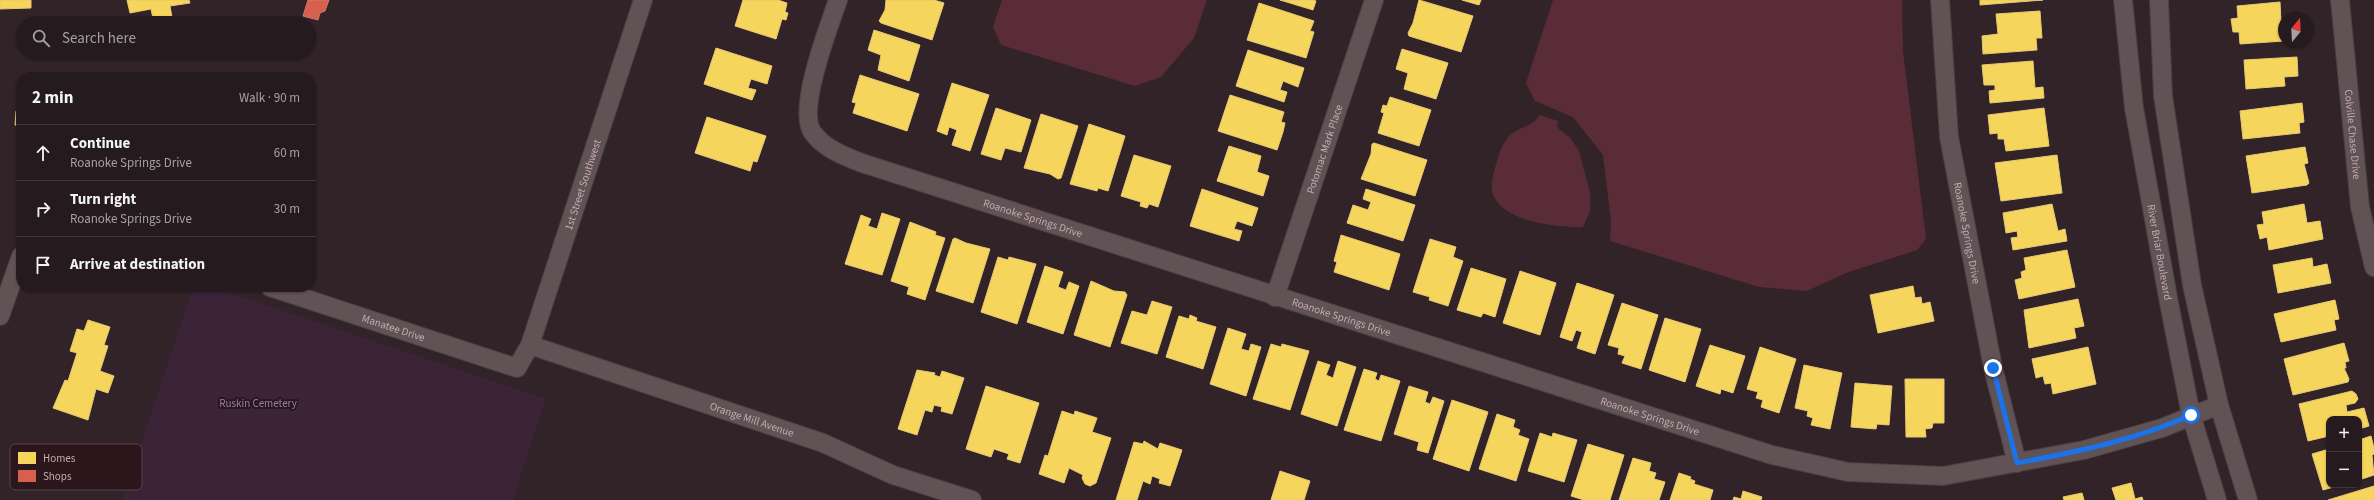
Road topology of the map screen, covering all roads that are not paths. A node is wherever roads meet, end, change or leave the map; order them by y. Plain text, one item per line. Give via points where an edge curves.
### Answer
1 (643, 0) edge
2 (838, 0) edge
3 (1374, 0) edge
4 (1940, 0) edge
5 (2123, 0) edge
6 (2159, 0) edge
7 (2340, 0) edge
8 (2374, 267) edge
9 (16, 270) edge
10 (285, 292) edge
11 (1275, 297) junction
12 (0, 316) edge
13 (530, 345) junction
14 (517, 368) joint
15 (2219, 405) junction
16 (2191, 415) junction
17 (2017, 463) junction
18 (972, 500) edge
19 (2217, 500) edge
20 (2248, 500) edge

1 - 13 street, 1st Street Southwest
2 - 11 street, Roanoke Springs Drive via 814,72 808,110 812,132 831,150 862,164
3 - 11 street, Potomac Mark Place
4 - 17 street, Roanoke Springs Drive via 1949,137 1993,368
5 - 16 street, River Briar Boulevard via 2134,108
6 - 15 street via 2163,96 2192,284
7 - 8 street, Colville Chase Drive via 2360,207
9 - 12 street
10 - 14 street, Manatee Drive
11 - 17 street, Roanoke Springs Drive via 1772,455 1848,472 1943,476
13 - 14 street, 1st Street Southwest
13 - 18 street, Orange Mill Avenue via 823,443 893,475
15 - 16 street, Roanoke Springs Drive
15 - 20 street
16 - 17 street, Roanoke Springs Drive via 2162,428 2084,450
16 - 19 street, River Briar Boulevard

